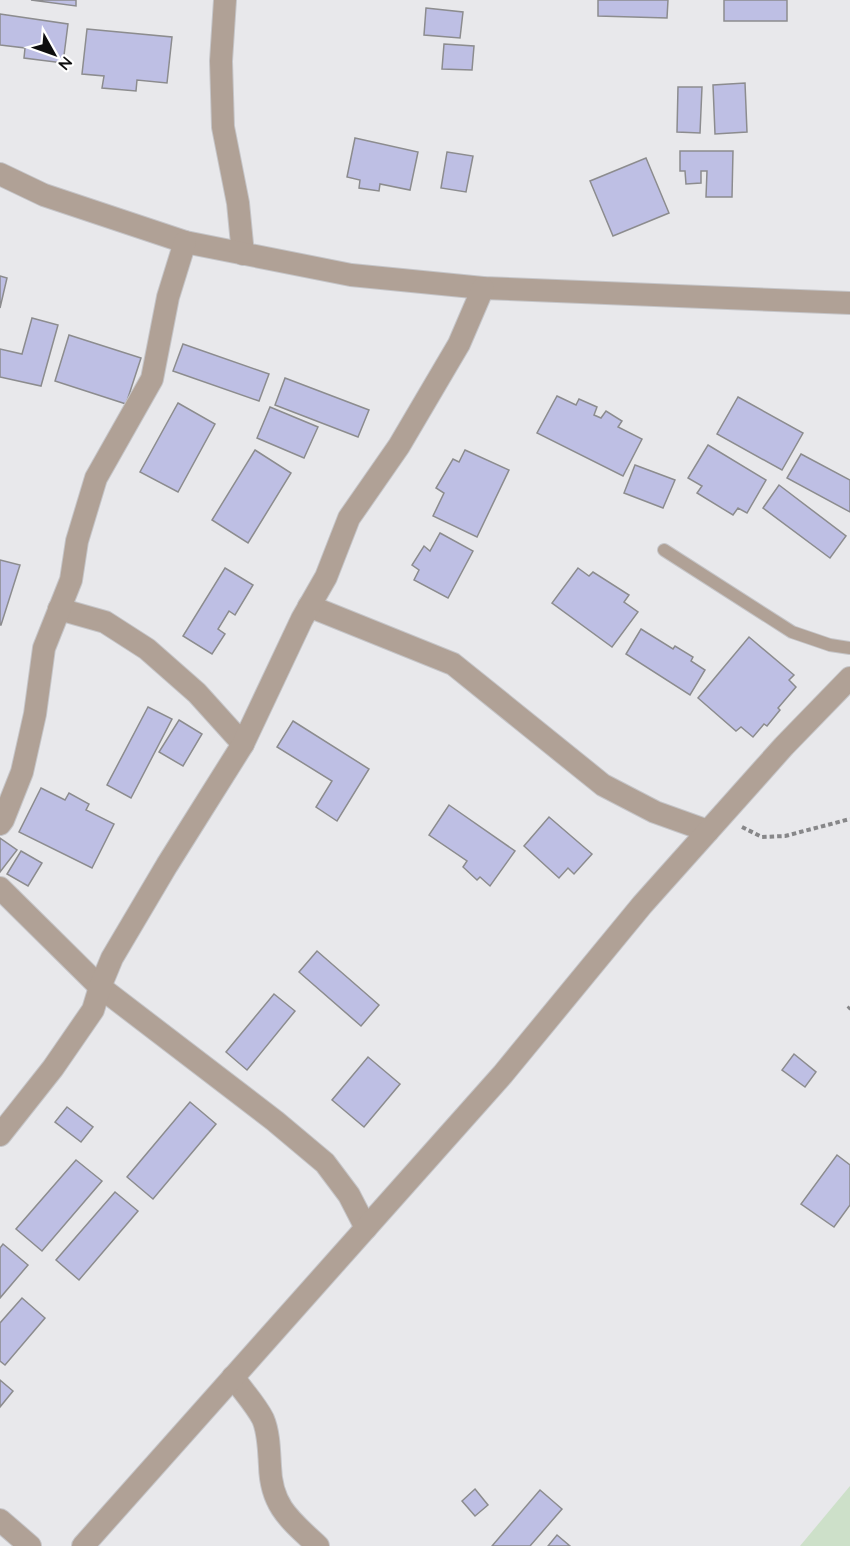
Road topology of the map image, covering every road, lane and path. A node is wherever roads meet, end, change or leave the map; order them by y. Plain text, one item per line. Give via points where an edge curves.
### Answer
1 (225, 0) edge
2 (0, 174) edge
3 (185, 242) junction
4 (243, 254) junction
5 (483, 288) junction
6 (850, 303) edge
7 (664, 550) dead end
8 (309, 606) junction
9 (59, 609) junction
10 (850, 648) edge
11 (850, 678) edge
12 (243, 744) junction
13 (725, 812) junction
14 (850, 819) edge
15 (0, 824) edge
16 (708, 831) junction
17 (0, 888) edge
18 (100, 987) junction
19 (0, 1135) edge
20 (366, 1228) junction
21 (233, 1377) junction
22 (0, 1520) edge
23 (30, 1546) edge
24 (83, 1546) edge
25 (318, 1546) edge

1 - 4 street via 221,61 224,127
2 - 3 street via 44,195
3 - 4 street
3 - 9 street via 168,297 152,379 96,478 77,541 71,580
4 - 5 street via 351,275
5 - 6 street
5 - 8 street via 453,355 399,446 349,518 326,577
7 - 10 lane via 792,632
8 - 12 street
8 - 16 street via 453,664 603,784 655,812
9 - 12 street via 105,622 147,649 197,693
9 - 15 street via 44,648 22,772
11 - 13 street
12 - 18 street via 112,958
13 - 14 path via 742,828 762,837 785,836
13 - 16 street
16 - 20 street
17 - 18 street
18 - 19 street via 93,1010
18 - 20 street via 325,1163
20 - 21 street
21 - 24 street
21 - 25 street via 263,1420 274,1495 281,1509
22 - 23 street

